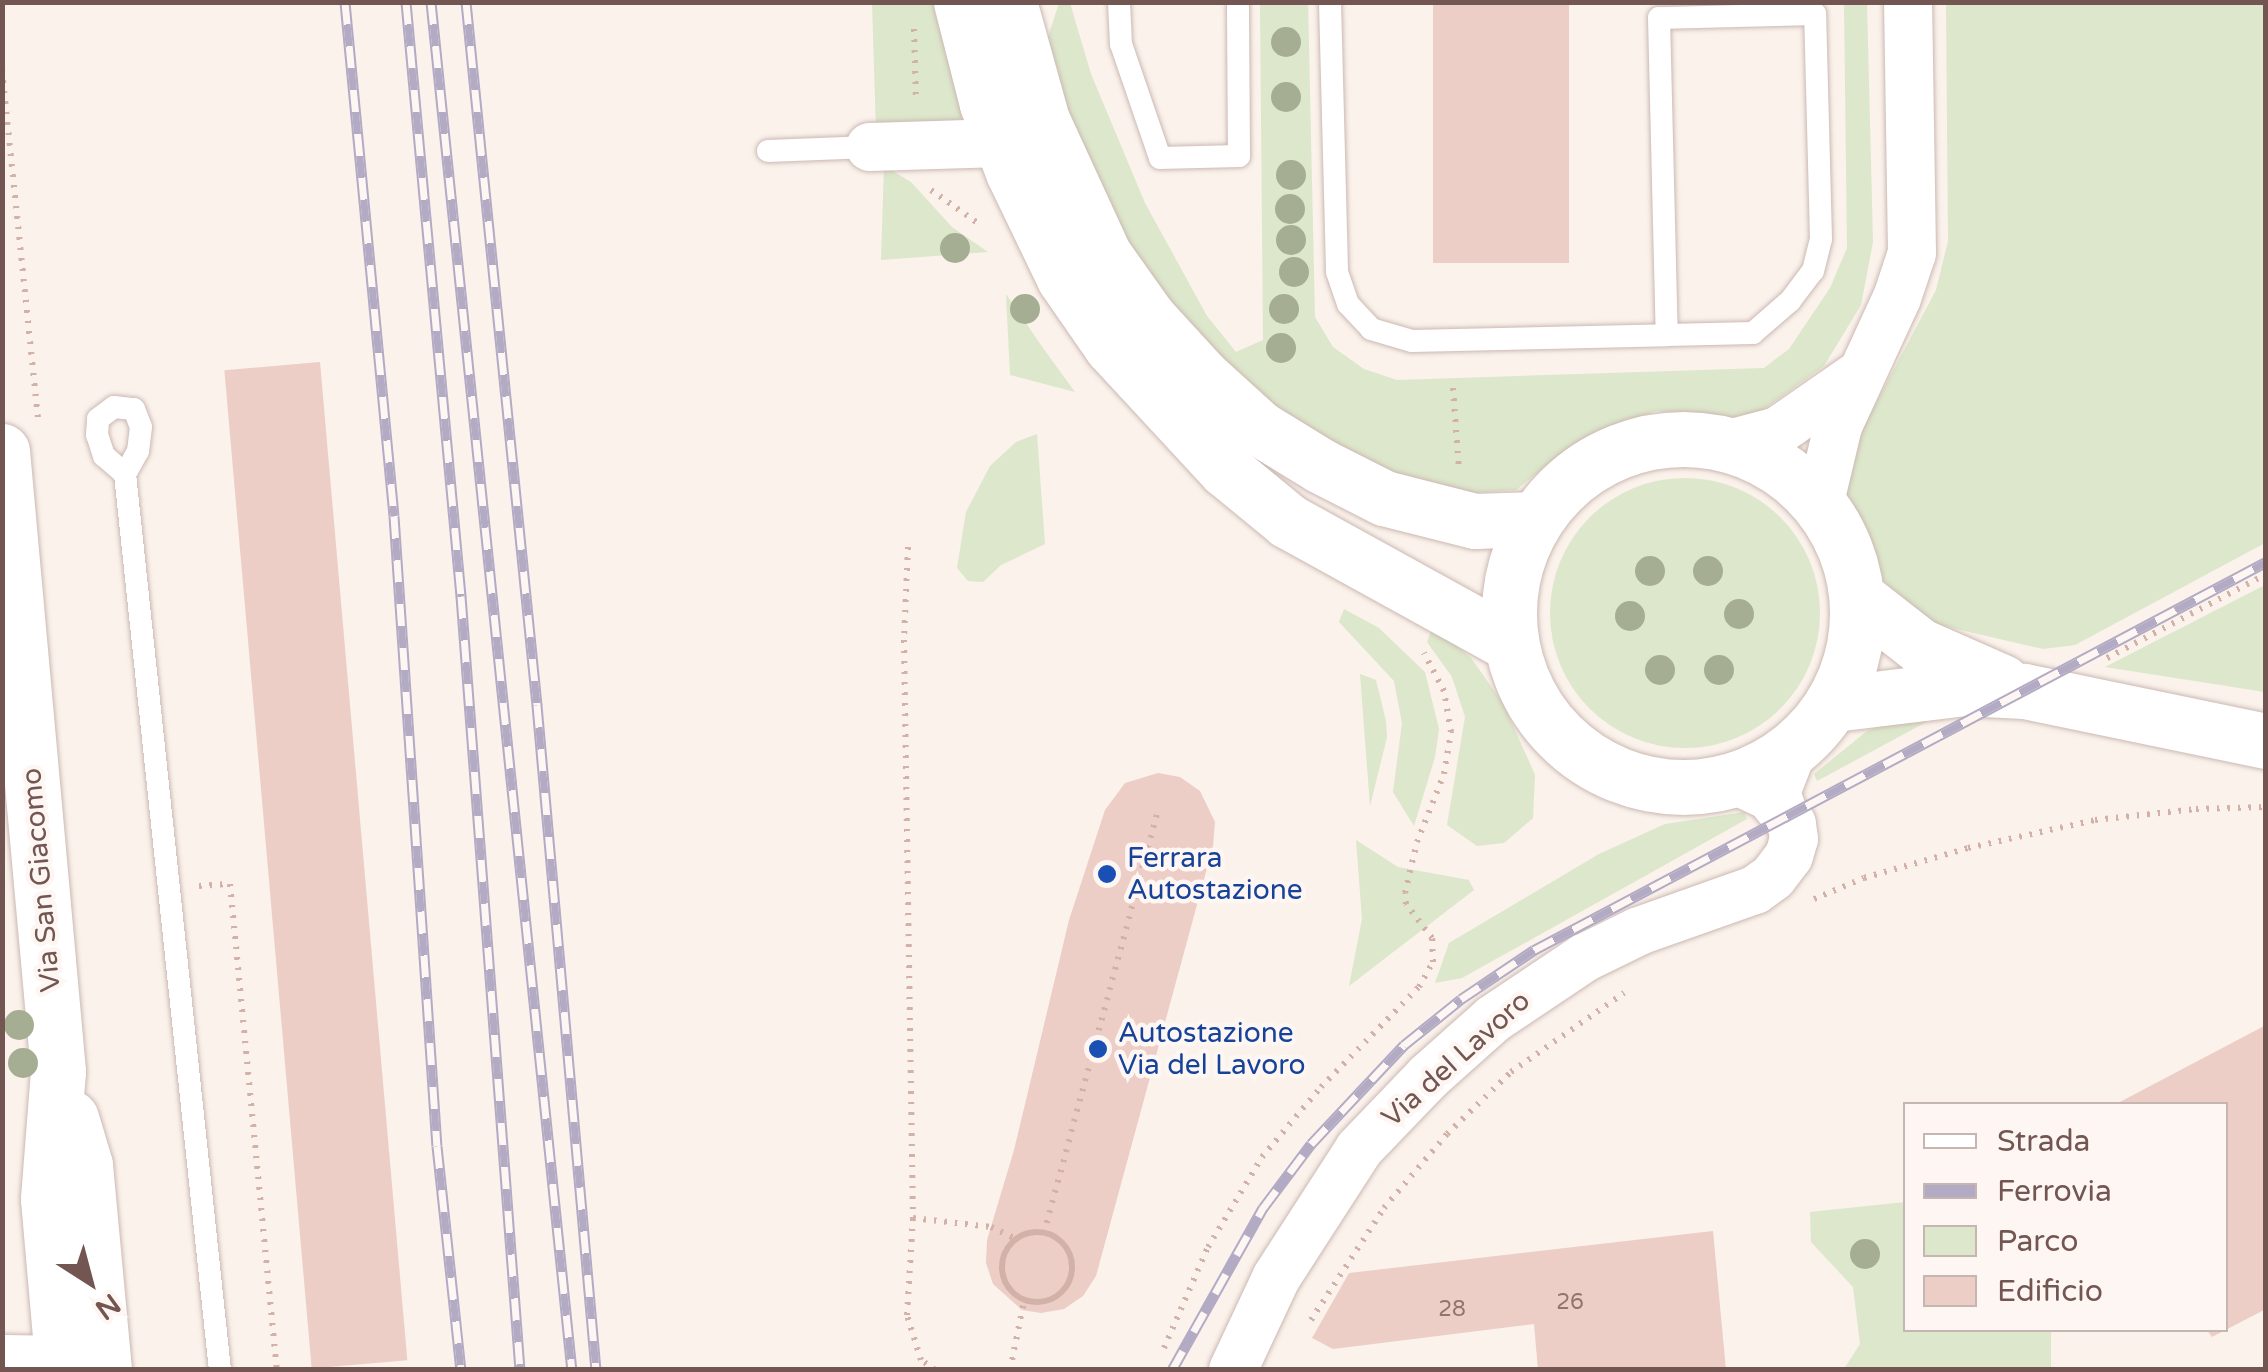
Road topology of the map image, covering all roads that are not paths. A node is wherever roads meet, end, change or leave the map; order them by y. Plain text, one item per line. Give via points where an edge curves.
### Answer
1 (1119, 2) edge
2 (1238, 2) edge
3 (1330, 2) edge
4 (1908, 2) edge
5 (1659, 10) edge
6 (937, 11) edge
7 (1020, 15) edge
8 (1000, 143) junction
9 (894, 146) joint
10 (768, 151) dead end
11 (1062, 166) junction
12 (1667, 335) junction
13 (1857, 376) junction
14 (1730, 444) junction
15 (2, 450) edge
16 (124, 474) dead end
17 (1819, 506) junction
18 (1536, 519) junction
19 (1856, 597) junction
20 (1510, 644) junction
21 (2044, 695) junction
22 (1834, 704) junction
23 (2266, 740) edge
24 (1794, 746) junction
25 (1735, 780) junction
26 (1782, 809) junction
27 (2, 1359) edge
28 (83, 1364) edge
29 (220, 1370) edge
30 (1232, 1370) edge

1 - 2 lane via 1120,44 1160,158 1239,156
3 - 12 lane via 1336,272 1348,304 1371,329 1412,341
4 - 13 street via 1912,253 1898,298
5 - 12 lane
5 - 12 lane via 1815,14 1822,239 1813,271 1753,333
6 - 8 main road
7 - 11 main road
8 - 9 street
8 - 11 main road via 1023,146
8 - 20 main road via 1085,311 1226,470 1324,545
9 - 10 lane
11 - 18 main road via 1104,254 1148,316 1259,428 1384,498 1475,521
13 - 14 street via 1778,430
13 - 17 street
14 - 17 main road, Via del Lavoro via 1788,471
14 - 18 main road, Via del Lavoro via 1673,439 1613,452 1571,478
15 - 28 main road, Via San Giacomo via 58,1072 48,1199
16 - 29 lane
17 - 19 main road, Via del Lavoro via 1846,551
18 - 20 main road, Via del Lavoro via 1510,588
19 - 21 main road via 1920,646
19 - 22 main road, Via del Lavoro via 1856,651
20 - 25 main road, Via del Lavoro via 1545,722 1586,758 1640,782 1702,786
21 - 22 main road via 1965,688
21 - 23 main road
22 - 24 main road, Via del Lavoro
24 - 25 main road, Via del Lavoro
24 - 26 street, Via del Lavoro via 1776,793
25 - 26 street
26 - 30 street, Via del Lavoro via 1794,838 1773,877 1584,958 1493,1019 1428,1077 1360,1149 1276,1278
27 - 28 street

